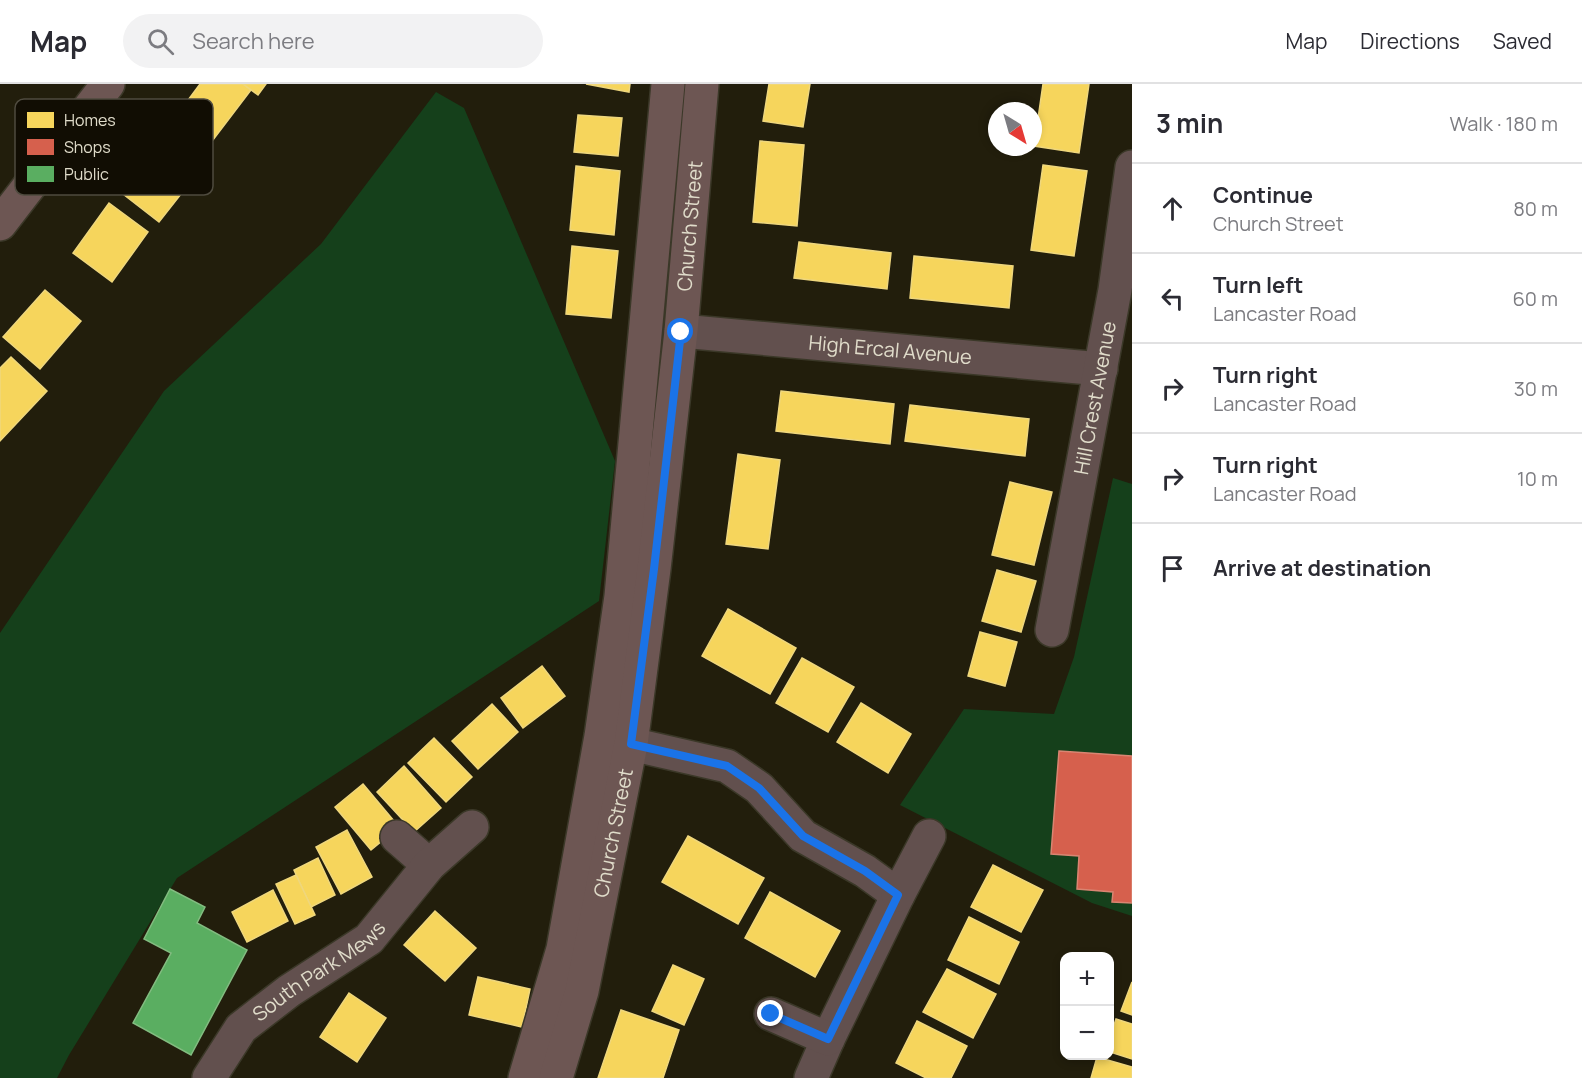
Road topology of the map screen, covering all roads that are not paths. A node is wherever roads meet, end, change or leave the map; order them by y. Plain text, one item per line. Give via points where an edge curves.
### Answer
1 (108, 84) edge
2 (668, 84) edge
3 (702, 84) edge
4 (96, 99) edge
5 (1132, 167) edge
6 (22, 195) edge
7 (0, 224) edge
8 (681, 332) junction
9 (1101, 369) junction
10 (1052, 630) dead end
11 (631, 744) junction
12 (472, 826) dead end
13 (929, 836) dead end
14 (397, 837) dead end
15 (429, 865) junction
16 (898, 895) junction
17 (771, 1014) dead end
18 (828, 1039) junction
19 (209, 1078) edge
20 (525, 1078) edge
21 (556, 1078) edge
22 (811, 1078) edge

1 - 4 main road
2 - 20 main road, Church Street via 621,596 601,736 563,949
3 - 8 main road, Church Street
5 - 9 street, Hill Crest Avenue
6 - 7 main road
8 - 9 street, High Ercal Avenue
8 - 11 main road, Church Street
9 - 10 street, Hill Crest Avenue
11 - 16 street via 727,766 759,788 803,836
11 - 21 main road, Church Street via 582,991
12 - 15 street, South Park Mews
13 - 16 street
14 - 15 street
15 - 19 street, South Park Mews via 369,939 241,1028
16 - 18 street
17 - 18 street
18 - 22 street

